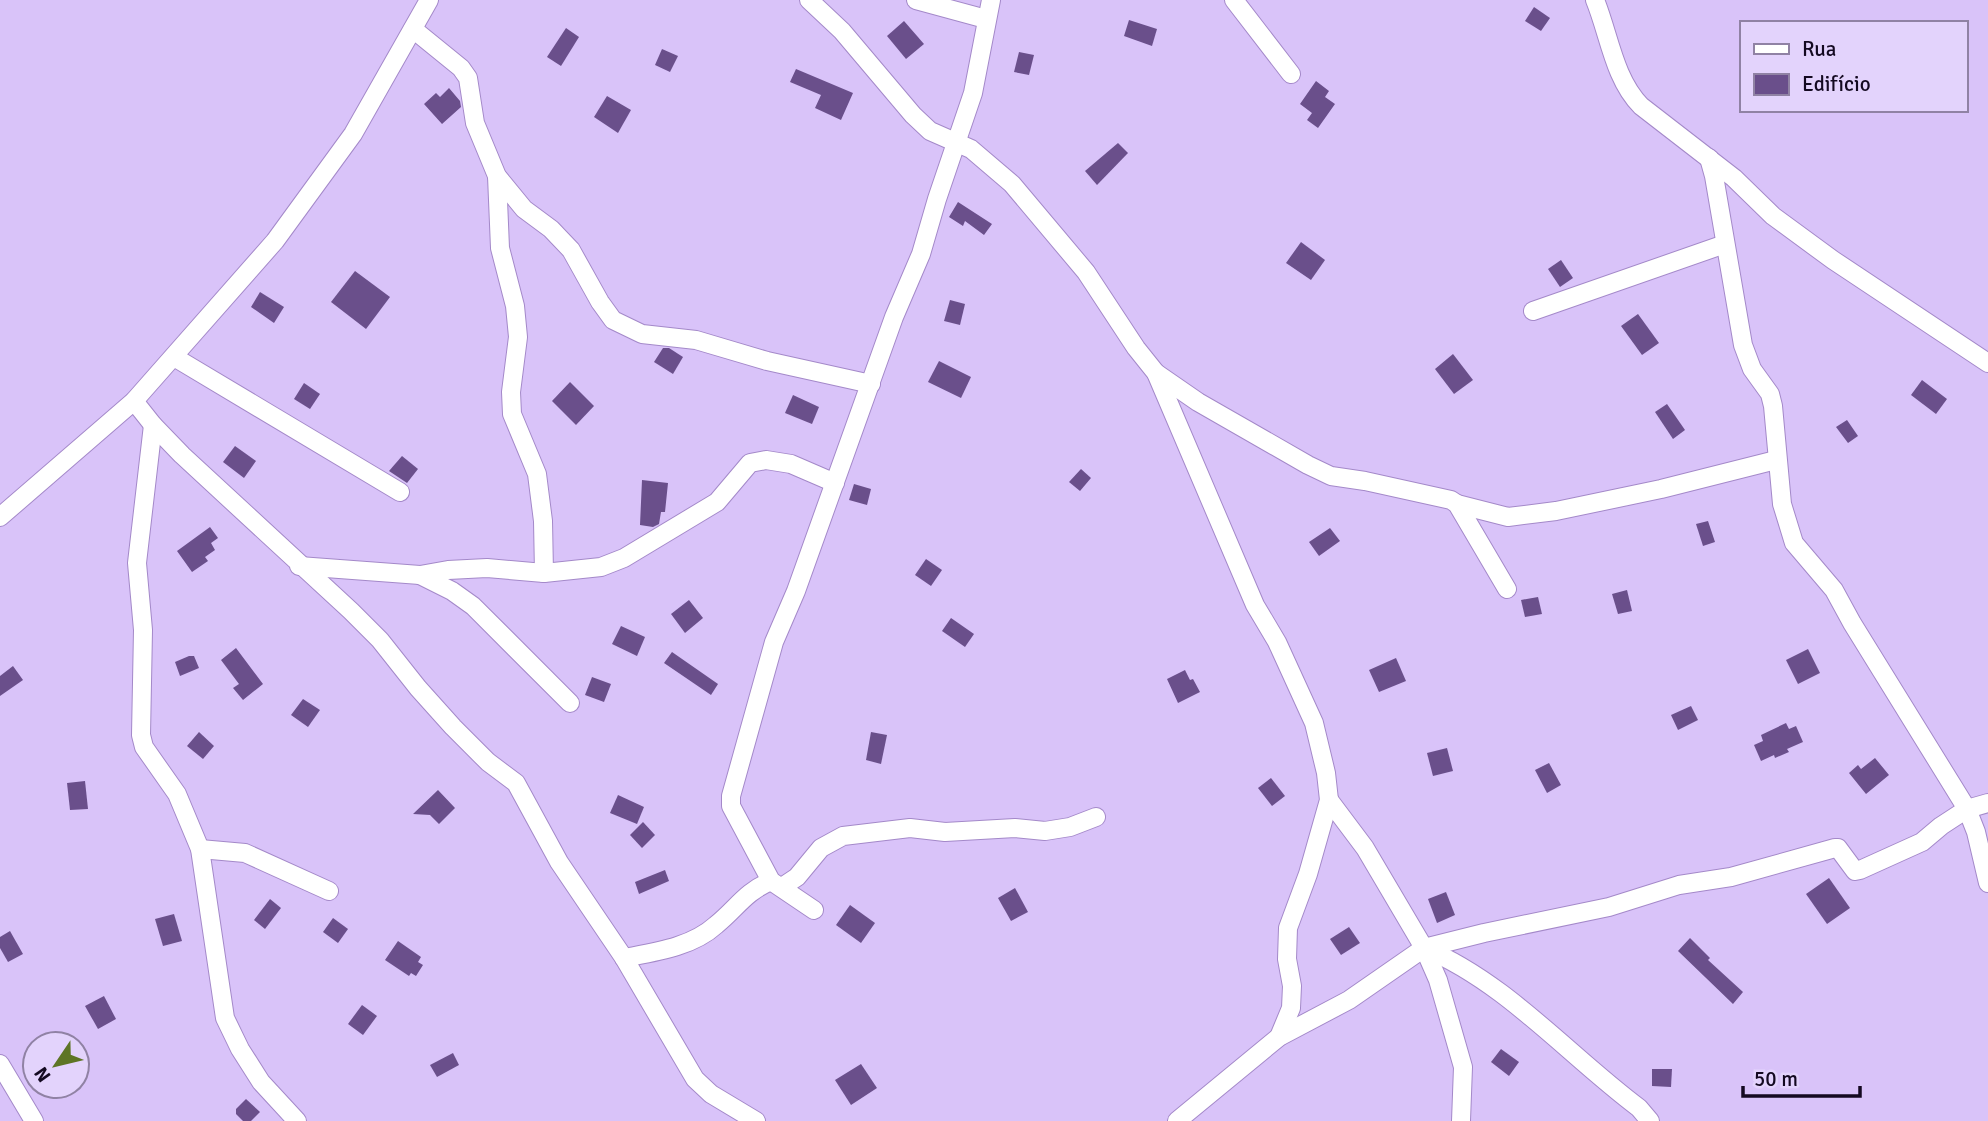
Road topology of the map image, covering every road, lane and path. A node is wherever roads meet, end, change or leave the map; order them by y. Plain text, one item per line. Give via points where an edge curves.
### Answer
1 (429, 0) edge
2 (809, 0) edge
3 (916, 0) edge
4 (991, 0) edge
5 (1234, 0) edge
6 (1595, 0) edge
7 (986, 19) junction
8 (413, 29) junction
9 (1291, 75) dead end
10 (956, 142) junction
11 (1709, 158) junction
12 (497, 176) junction
13 (1725, 244) junction
14 (1533, 311) dead end
15 (174, 357) junction
16 (1988, 363) edge
17 (1156, 373) junction
18 (871, 384) junction
19 (134, 401) junction
20 (153, 425) junction
21 (1776, 460) junction
22 (835, 483) junction
23 (400, 492) dead end
24 (1457, 504) junction
25 (0, 517) edge
26 (299, 566) junction
27 (544, 573) junction
28 (420, 575) junction
29 (1507, 589) dead end
30 (570, 703) dead end
31 (1329, 800) junction
32 (1988, 803) edge
33 (1967, 809) junction
34 (1096, 817) dead end
35 (200, 849) junction
36 (1988, 883) edge
37 (776, 884) junction
38 (329, 891) dead end
39 (814, 910) dead end
40 (1423, 948) junction
41 (624, 958) junction
42 (1279, 1037) junction
43 (0, 1064) edge
44 (34, 1121) edge
45 (297, 1121) edge
46 (756, 1121) edge
47 (1177, 1121) edge
48 (1461, 1121) edge
49 (1650, 1121) edge

1 - 8 street
2 - 10 street via 842,31 913,115 930,131
3 - 7 street
4 - 7 street
5 - 9 street
6 - 11 street via 1630,94
7 - 10 street via 973,93
8 - 12 street via 468,78 475,123
8 - 15 street via 346,145 275,241
10 - 17 street via 1012,184 1086,272
10 - 18 street via 921,254
11 - 13 street
11 - 16 street via 1773,216
12 - 18 street via 524,209 572,250 613,320 642,334 696,340
12 - 27 street via 500,248 518,337 512,414 537,474
13 - 14 street
13 - 21 street via 1743,345 1773,406
15 - 19 street
15 - 23 street
17 - 24 street via 1198,402 1331,476 1440,496
17 - 31 street via 1255,605 1314,723
18 - 22 street
19 - 20 street
19 - 25 street
20 - 26 street
20 - 35 street via 137,563 144,630 141,735 144,747 177,794
21 - 24 street via 1556,511 1508,517
21 - 33 street via 1782,505 1794,543 1834,590
22 - 27 street via 791,464 750,463 717,502 624,558 601,568
22 - 37 street via 774,642 731,796 731,806
24 - 29 street
26 - 28 street
26 - 41 street via 380,640 479,753 516,783 559,862
27 - 28 street via 487,568
28 - 30 street via 472,606
31 - 40 street via 1365,848
31 - 42 street via 1288,928 1291,1008
32 - 33 street
33 - 36 street
33 - 40 street via 1922,842 1860,870 1852,868 1835,848 1731,877 1679,885 1609,907
34 - 37 street via 1045,831 910,828 842,836 821,848 797,877
35 - 38 street via 245,853
35 - 45 street via 225,1018 261,1082
37 - 39 street
37 - 41 street via 754,888 701,935
40 - 42 street via 1349,1000
40 - 48 street via 1438,981 1463,1066
40 - 49 street via 1482,980
41 - 46 street via 695,1079
42 - 47 street
43 - 44 street

